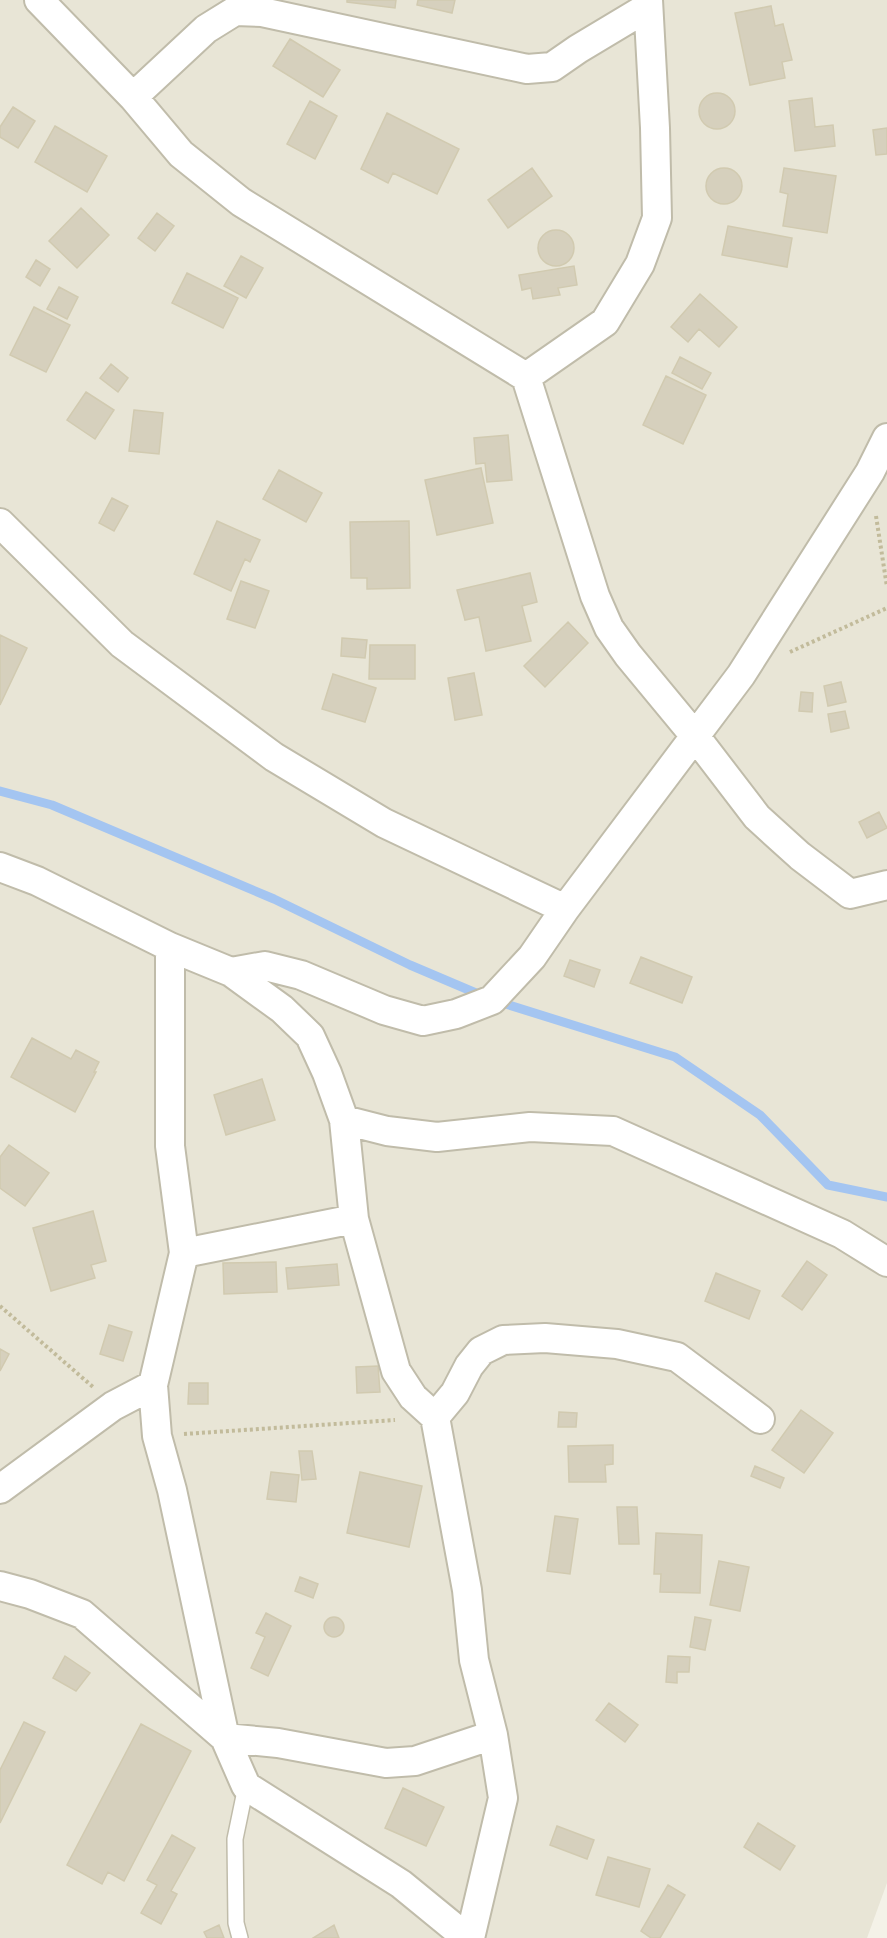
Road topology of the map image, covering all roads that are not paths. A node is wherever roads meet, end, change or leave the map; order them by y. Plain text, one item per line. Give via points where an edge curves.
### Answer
1 (39, 0) edge
2 (648, 4) edge
3 (133, 97) junction
4 (526, 377) junction
5 (887, 438) edge
6 (0, 524) edge
7 (695, 736) junction
8 (0, 867) edge
9 (887, 885) edge
10 (566, 909) junction
11 (170, 947) junction
12 (231, 972) junction
13 (344, 1120) junction
14 (354, 1219) junction
15 (184, 1252) junction
16 (887, 1262) edge
17 (153, 1384) junction
18 (435, 1417) junction
19 (760, 1419) dead end
20 (0, 1489) edge
21 (0, 1586) edge
22 (493, 1735) junction
23 (225, 1738) junction
24 (246, 1786) junction
25 (240, 1938) edge
26 (469, 1938) edge

1 - 3 street
2 - 3 street via 552,67 527,69 262,12 235,11 206,28
2 - 4 street via 657,218 640,264 605,322
3 - 4 street via 181,154 241,202
4 - 7 street via 595,596 609,628
5 - 7 street via 870,472 741,675
6 - 10 street via 122,644 274,757 384,823
7 - 9 street via 757,817 800,856 850,894
7 - 10 street
8 - 11 street via 38,881
10 - 12 street via 532,957 492,1000 423,1021 384,1010 301,975 265,966
11 - 12 street
11 - 15 street via 170,1146
12 - 13 street via 282,1009 310,1036
13 - 14 street
13 - 16 street via 387,1131 437,1137 530,1127 613,1131 842,1234
14 - 15 street
14 - 18 street via 396,1371 413,1396
15 - 17 street
17 - 20 street via 113,1406
17 - 23 street via 157,1436
18 - 19 street via 481,1351 503,1340 545,1338 617,1344 677,1357
18 - 22 street via 467,1590 474,1660
21 - 23 street via 82,1614
22 - 23 street via 416,1761 386,1763 278,1743
22 - 26 street via 503,1798
23 - 24 street
24 - 25 lane via 235,1839 236,1923
24 - 26 street via 401,1884

